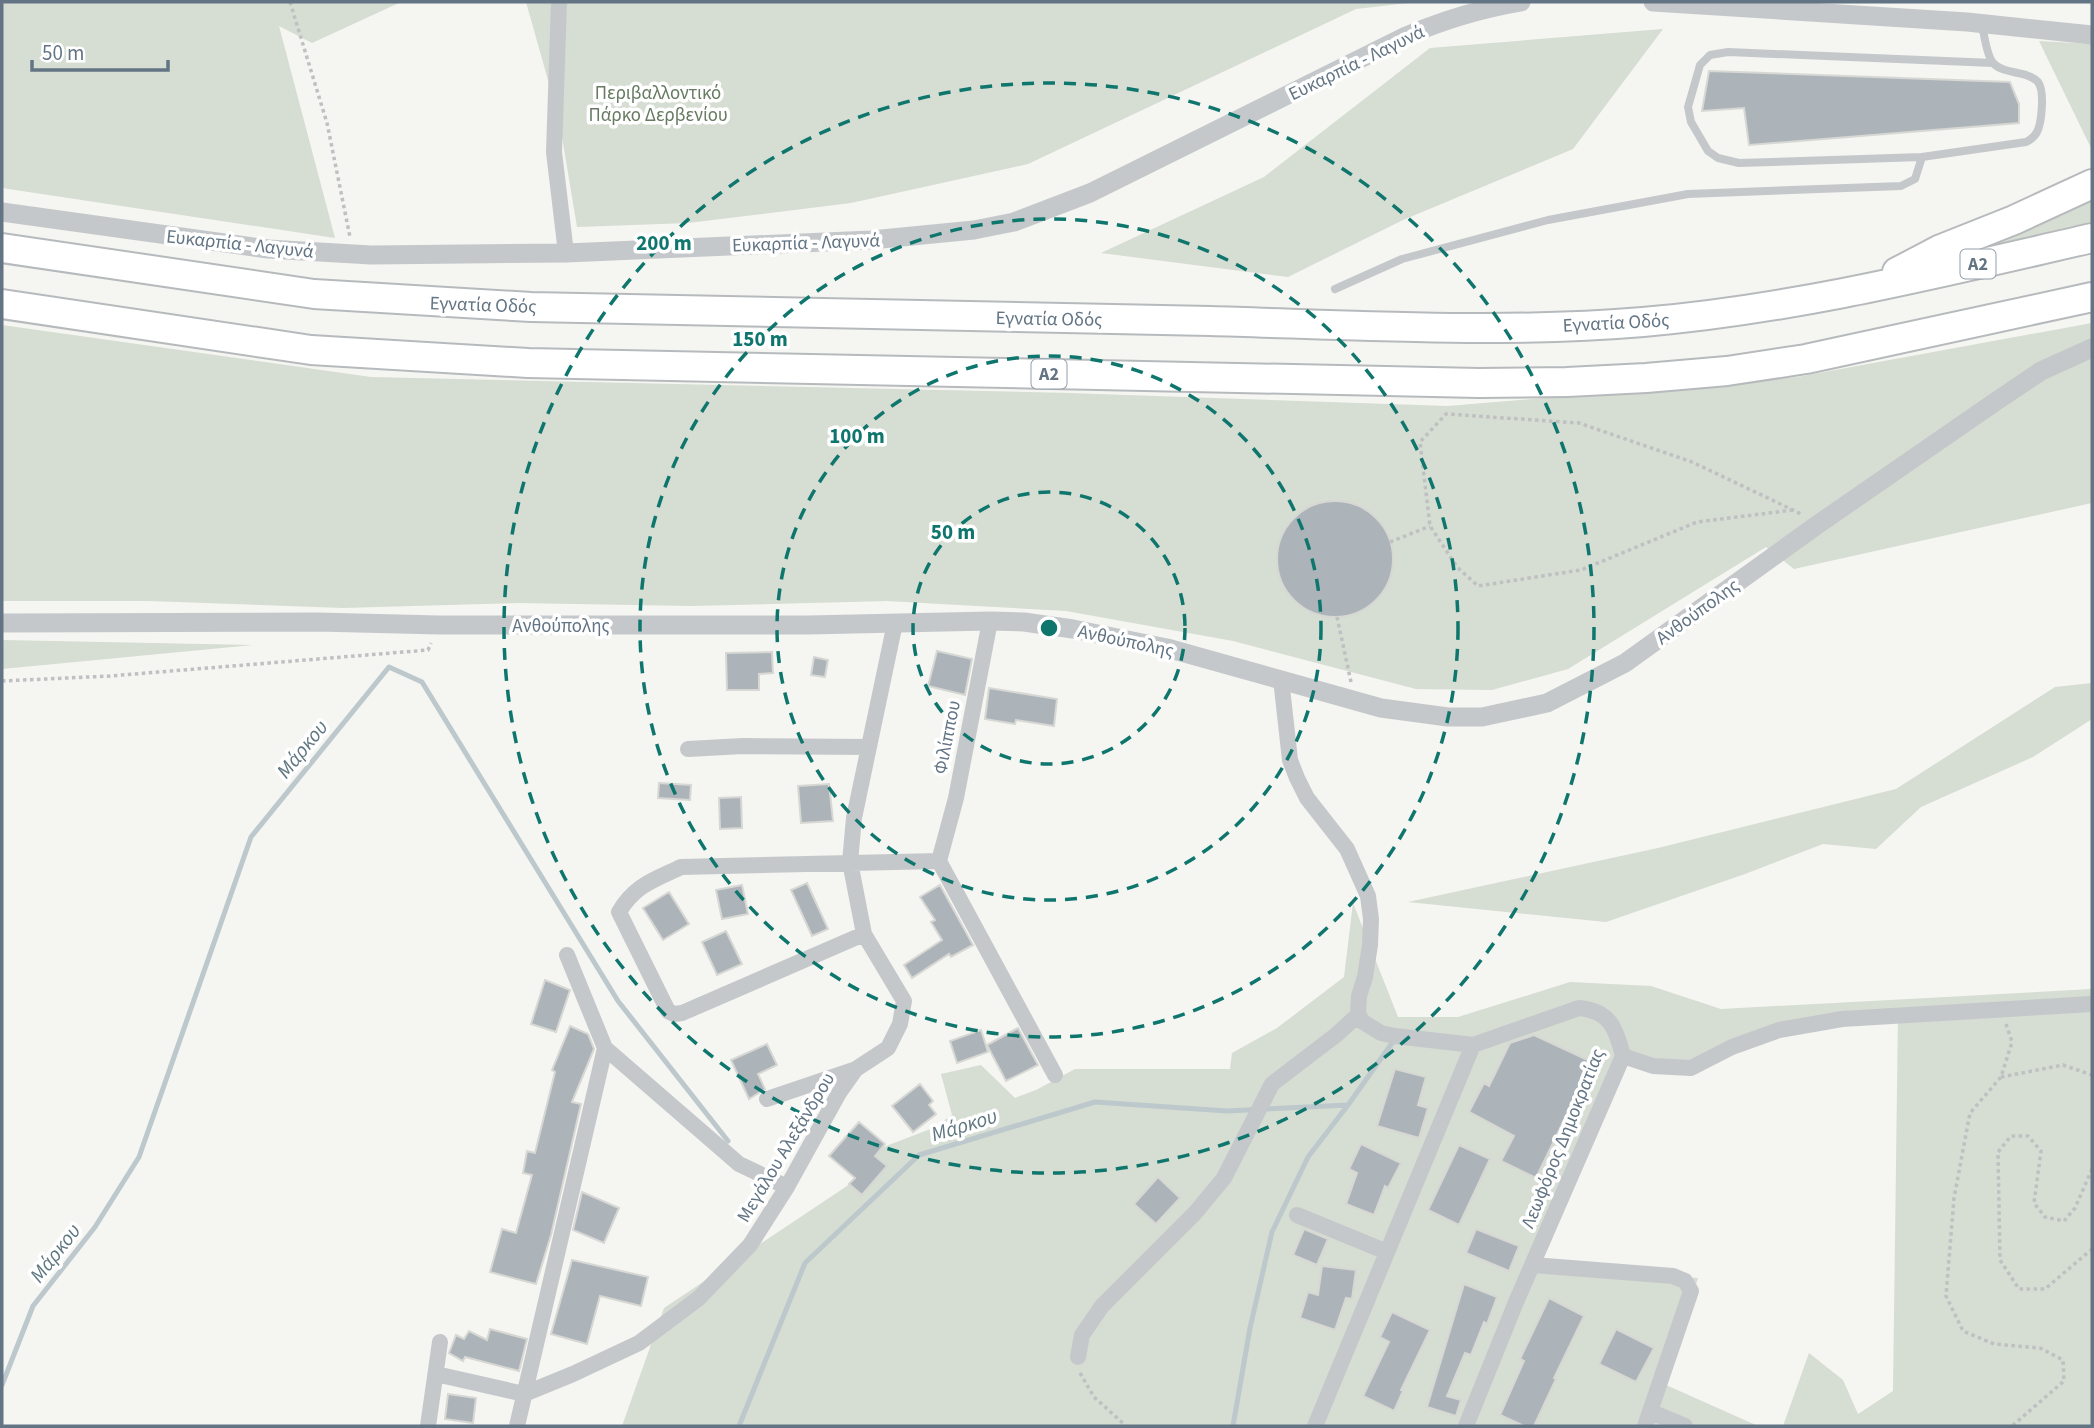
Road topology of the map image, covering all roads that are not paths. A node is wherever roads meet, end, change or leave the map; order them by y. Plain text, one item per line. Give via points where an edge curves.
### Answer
1 (559, 2) edge
2 (1521, 2) edge
3 (1653, 2) edge
4 (1982, 23) junction
5 (2092, 35) edge
6 (1993, 63) junction
7 (1922, 157) junction
8 (2092, 184) edge
9 (2, 212) edge
10 (2092, 238) edge
11 (2, 248) edge
12 (566, 253) junction
13 (1335, 289) dead end
14 (1864, 290) junction
15 (2092, 297) edge
16 (2, 304) edge
17 (2092, 348) edge
18 (990, 621) junction
19 (2, 623) edge
20 (895, 623) junction
21 (1281, 678) junction
22 (869, 747) junction
23 (688, 749) dead end
24 (939, 861) junction
25 (850, 862) junction
26 (864, 934) junction
27 (567, 954) dead end
28 (2092, 1004) edge
29 (1358, 1015) junction
30 (1473, 1045) junction
31 (605, 1048) junction
32 (1623, 1056) junction
33 (856, 1069) junction
34 (1055, 1075) dead end
35 (767, 1100) dead end
36 (788, 1187) junction
37 (1297, 1215) dead end
38 (1388, 1252) junction
39 (1533, 1265) junction
40 (440, 1342) dead end
41 (1078, 1357) road end
42 (436, 1374) junction
43 (524, 1394) junction
44 (1648, 1419) edge
45 (428, 1426) edge
46 (517, 1426) edge
47 (1315, 1426) edge
48 (1466, 1426) edge
49 (1685, 1426) edge

1 - 12 street via 554,152
2 - 12 street, Ευκαρπία - Λαγυνά via 1444,19 1414,32 1090,192 1014,222 871,240
3 - 4 street
4 - 5 street
4 - 6 lane
6 - 7 lane via 2034,79 2041,87 2035,136 2026,142
6 - 7 lane via 1728,52 1710,55 1700,65 1688,107 1702,142 1718,158 1739,163
7 - 13 lane via 1918,174 1907,185 1688,194 1548,220 1415,255
8 - 14 highway via 1941,248
9 - 12 street, Ευκαρπία - Λαγυνά via 268,249 488,256
10 - 14 highway, Εγνατία Οδός / Α2
11 - 14 highway, Εγνατία Οδός / Α2 via 314,294 545,307 1566,326 1721,315
15 - 16 highway, Α2 via 1871,346 1727,371 1646,379 1479,383 422,357 311,350
17 - 21 street, Ανθούπολης via 2041,371 1625,663 1547,703 1482,718 1448,717 1381,708
18 - 20 street, Ανθούπολης
18 - 21 street, Ανθούπολης via 1118,637
18 - 24 street, Φιλίππου via 956,798
19 - 20 street, Ανθούπολης
20 - 22 street, Μεγάλου Αλεξάνδρου
21 - 29 street via 1294,769 1307,798 1347,849 1368,896 1370,945
22 - 23 street
22 - 25 street, Μεγάλου Αλεξάνδρου
24 - 25 street
24 - 34 street
25 - 26 street, Μεγάλου Αλεξάνδρου
25 - 26 street via 681,867 642,885 619,912 668,1011 674,1014
26 - 33 street, Μεγάλου Αλεξάνδρου via 904,1001 900,1024 888,1048
27 - 31 street
28 - 32 street via 1842,1019 1779,1030 1691,1068 1653,1066
29 - 30 street, Λεωφόρος Δημοκρατίας via 1381,1033
29 - 41 street via 1272,1084 1224,1178 1102,1306 1082,1335
30 - 32 street, Λεωφόρος Δημοκρατίας via 1579,1008 1594,1009 1617,1032
30 - 38 street
31 - 36 street via 739,1164
31 - 43 street
32 - 39 street, Λεωφόρος Δημοκρατίας
33 - 35 street
33 - 36 street, Μεγάλου Αλεξάνδρου
36 - 43 street, Μεγάλου Αλεξάνδρου via 750,1245 670,1322 639,1343
37 - 38 street
38 - 47 street
39 - 44 street via 1673,1276 1685,1281 1691,1291 1686,1312
39 - 48 street, Λεωφόρος Δημοκρατίας
40 - 42 street
42 - 43 street
42 - 45 street
43 - 46 street
44 - 49 street

